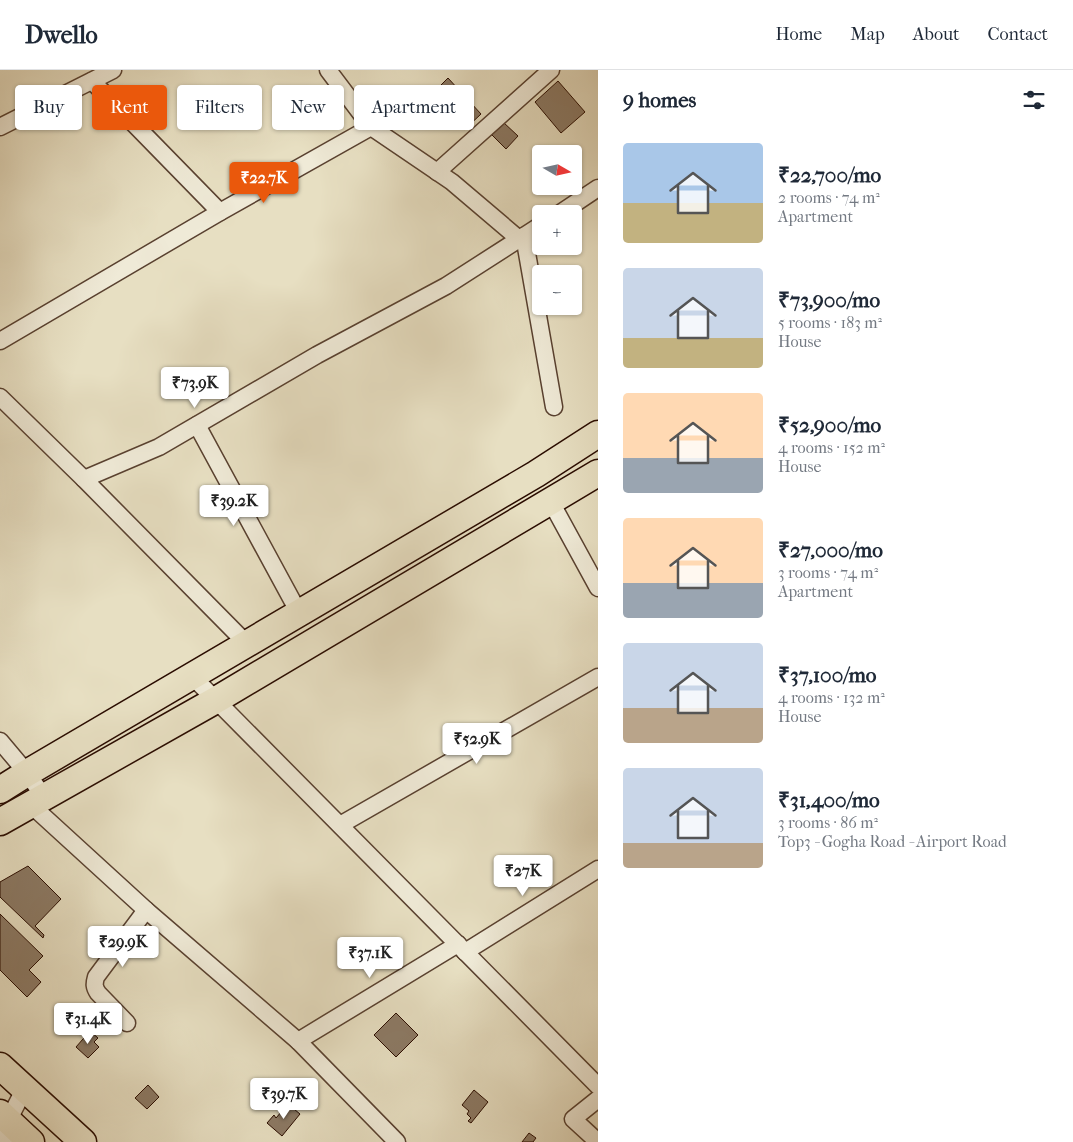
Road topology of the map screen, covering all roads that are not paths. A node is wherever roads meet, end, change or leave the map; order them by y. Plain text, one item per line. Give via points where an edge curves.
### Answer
1 (113, 70) edge
2 (328, 70) edge
3 (551, 70) edge
4 (92, 80) junction
5 (354, 104) edge
6 (0, 128) edge
7 (366, 130) edge
8 (375, 130) edge
9 (437, 172) junction
10 (598, 188) edge
11 (572, 205) edge
12 (220, 212) junction
13 (532, 231) edge
14 (521, 238) junction
15 (0, 341) edge
16 (0, 397) edge
17 (554, 407) dead end
18 (197, 425) junction
19 (598, 434) edge
20 (598, 473) edge
21 (84, 479) junction
22 (552, 502) junction
23 (598, 588) edge
24 (299, 613) junction
25 (247, 644) junction
26 (192, 676) junction
27 (598, 677) edge
28 (216, 700) junction
29 (0, 741) edge
30 (27, 773) junction
31 (0, 790) edge
32 (37, 800) junction
33 (0, 822) edge
34 (340, 825) junction
35 (598, 869) edge
36 (146, 910) junction
37 (461, 948) junction
38 (127, 1023) dead end
39 (298, 1040) junction
40 (0, 1066) edge
41 (598, 1086) edge
42 (25, 1088) junction
43 (598, 1099) edge
44 (5, 1125) edge
45 (31, 1142) edge
46 (83, 1142) edge
47 (397, 1142) edge
48 (598, 1142) edge

1 - 4 street
2 - 5 street
3 - 9 street
4 - 6 street
4 - 12 street
7 - 12 street
8 - 9 street
9 - 14 street
10 - 11 street
12 - 15 street
13 - 14 street
14 - 17 street
14 - 18 street via 446,286 316,355
16 - 21 street
18 - 21 street via 159,447
18 - 24 street
19 - 24 main road
20 - 22 main road
21 - 25 street
22 - 23 street
22 - 28 main road
24 - 25 main road
25 - 26 main road
26 - 28 street
26 - 30 main road
27 - 34 street
28 - 32 main road
28 - 34 street
29 - 30 street
30 - 31 main road
30 - 32 street
32 - 33 main road
32 - 36 street
34 - 37 street
35 - 37 street
36 - 38 street via 94,982 98,993
36 - 39 street
37 - 39 street
37 - 41 street
39 - 47 street
40 - 42 main road
42 - 44 street
42 - 46 main road
43 - 48 street via 573,1119
44 - 45 main road

